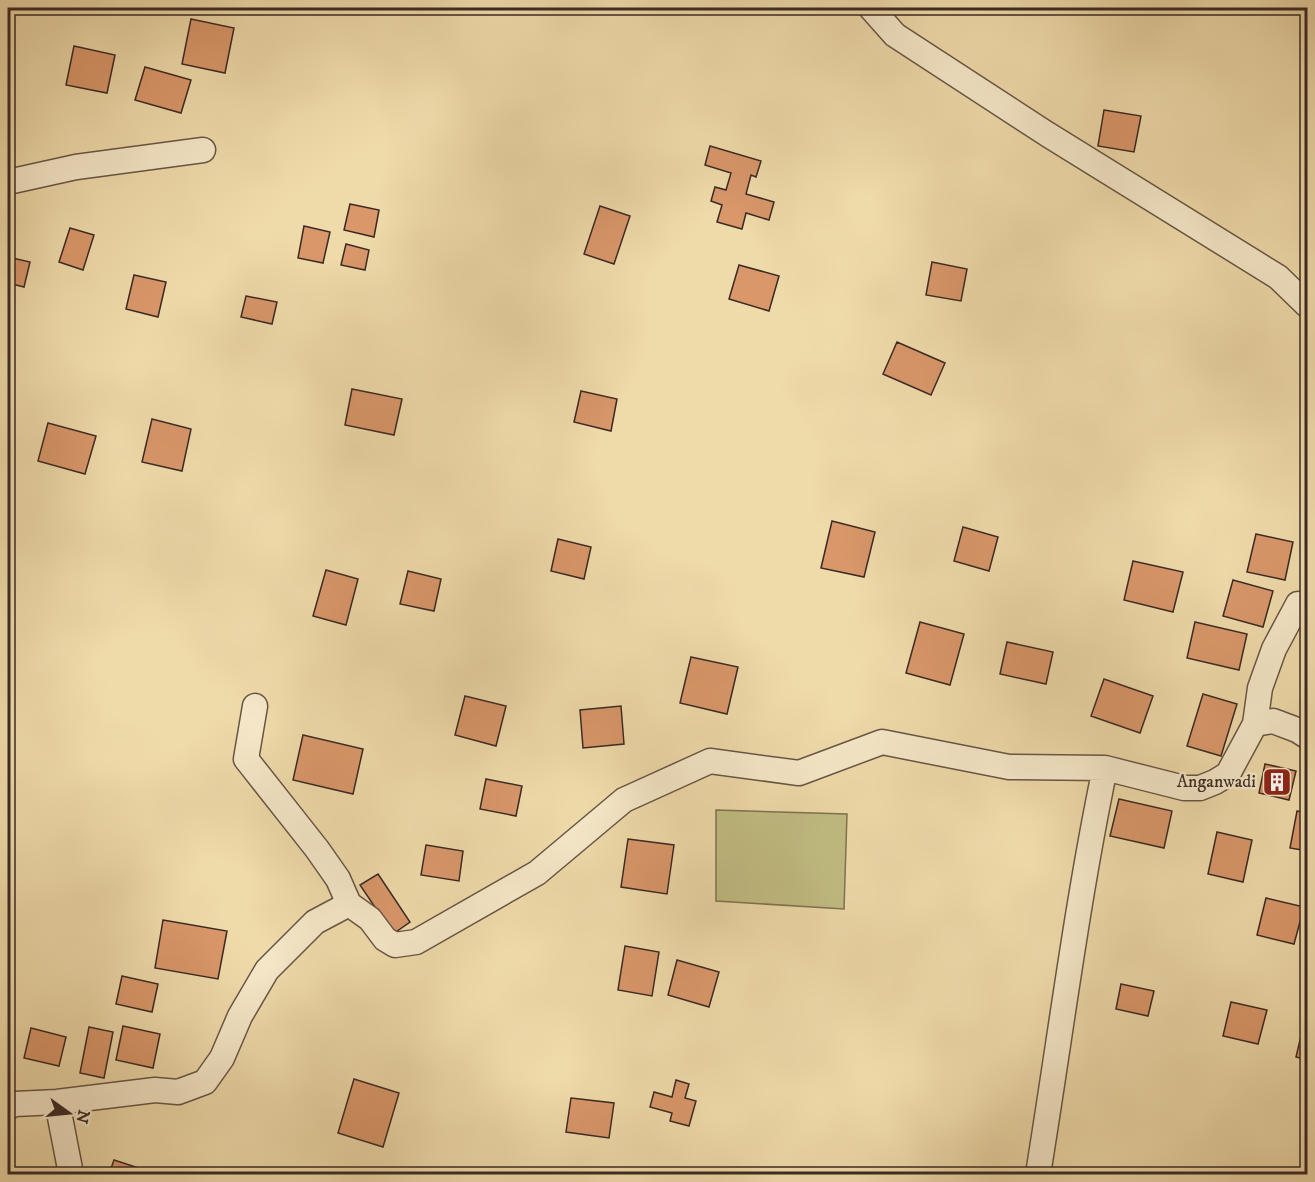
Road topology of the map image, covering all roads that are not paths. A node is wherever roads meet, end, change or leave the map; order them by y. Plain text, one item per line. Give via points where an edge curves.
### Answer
1 (871, 8) edge
2 (203, 150) dead end
3 (8, 182) edge
4 (1308, 306) edge
5 (1298, 604) dead end
6 (255, 706) dead end
7 (1255, 724) junction
8 (1308, 737) edge
9 (1106, 768) junction
10 (349, 904) junction
11 (57, 1102) junction
12 (8, 1107) edge
13 (71, 1174) edge
14 (1038, 1174) edge

1 - 4 street via 895,35 1278,277
2 - 3 street via 76,167
5 - 7 street via 1274,649 1260,688
6 - 10 street via 246,759 317,849 338,879
7 - 8 street via 1273,721
7 - 9 street via 1228,774 1200,789
9 - 10 street via 1009,767 882,742 799,773 710,761 624,800 537,873 416,942 395,945
9 - 14 street via 1071,952
10 - 11 street via 315,922 267,970 240,1016 222,1058 205,1082 178,1092 155,1090
11 - 12 street
11 - 13 street

